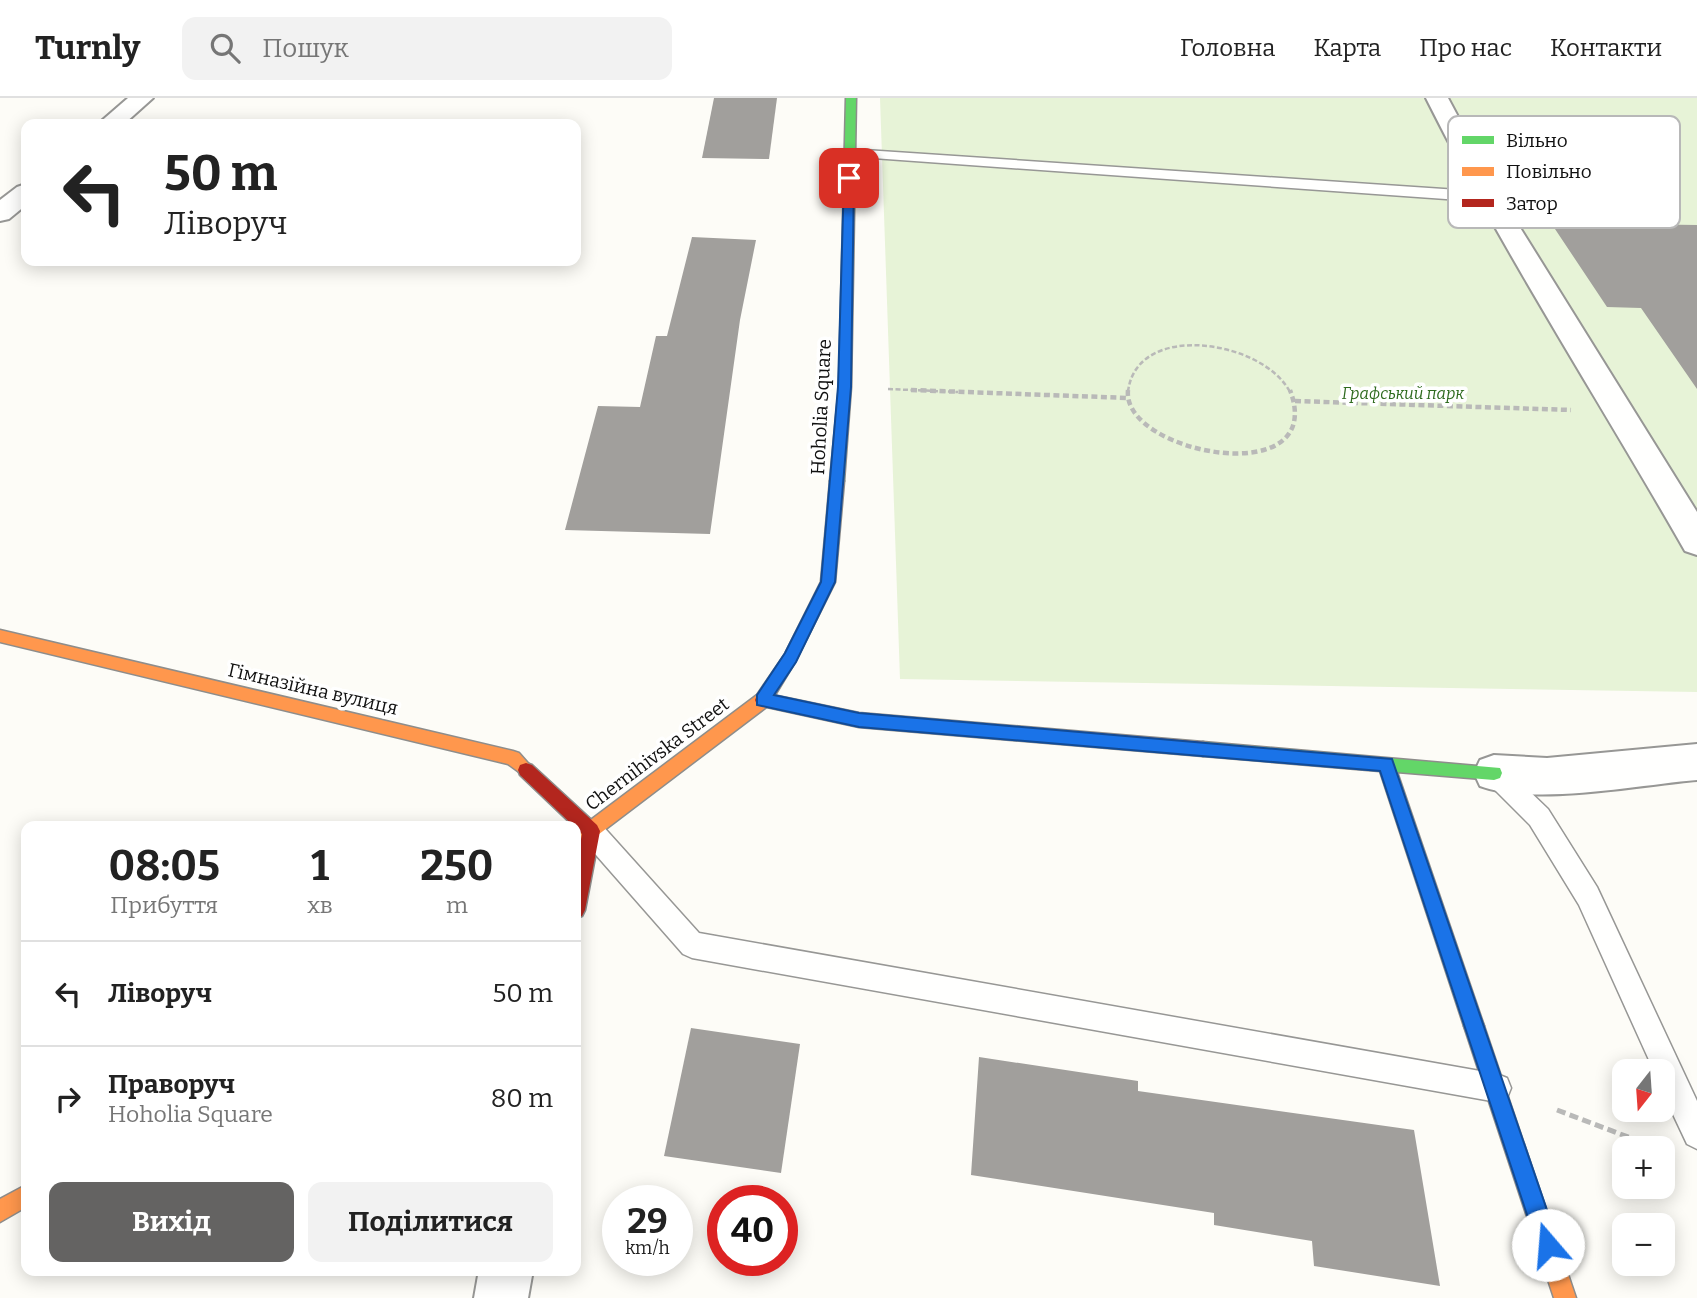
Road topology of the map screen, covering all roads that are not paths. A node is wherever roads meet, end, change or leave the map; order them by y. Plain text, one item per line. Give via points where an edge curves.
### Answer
1 (142, 98) edge
2 (851, 98) edge
3 (1437, 98) edge
4 (116, 119) edge
5 (1448, 119) edge
6 (850, 153) junction
7 (21, 183) edge
8 (1448, 194) edge
9 (0, 213) edge
10 (1507, 228) edge
11 (1697, 542) edge
12 (0, 636) edge
13 (762, 700) junction
14 (1697, 762) edge
15 (1386, 764) junction
16 (1494, 773) junction
17 (570, 821) edge
18 (583, 836) edge
19 (581, 857) edge
20 (1497, 1088) junction
21 (1697, 1134) edge
22 (21, 1198) edge
23 (0, 1211) edge
24 (505, 1276) edge
25 (501, 1298) edge
26 (1565, 1298) edge

1 - 4 street
2 - 6 street, Hoholia Square
3 - 5 street
6 - 8 lane
6 - 13 street, Hoholia Square via 845,387 828,582
7 - 9 street
10 - 11 street
12 - 17 street, Гімназійна вулиця via 513,758
13 - 15 street via 859,720
13 - 18 street, Chernihivska Street
14 - 16 street via 1547,776
15 - 16 street
15 - 20 street
16 - 21 lane via 1539,817 1588,896
18 - 19 street
18 - 20 lane via 692,945
20 - 26 street
22 - 23 street
24 - 25 street

